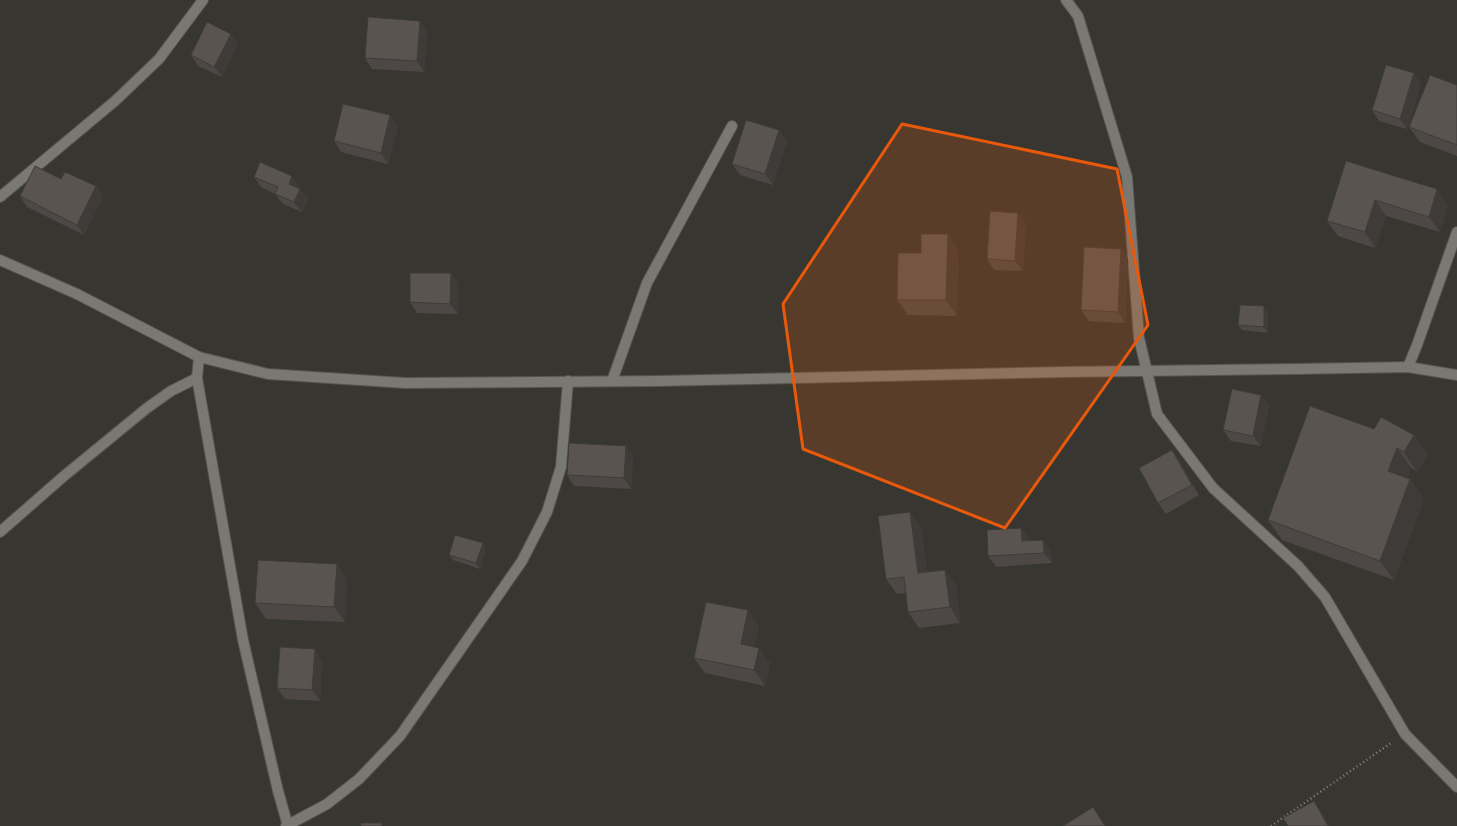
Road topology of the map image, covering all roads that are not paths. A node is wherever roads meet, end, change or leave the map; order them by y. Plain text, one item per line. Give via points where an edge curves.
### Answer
1 (203, 0) edge
2 (1066, 0) edge
3 (732, 126) dead end
4 (0, 197) edge
5 (1457, 232) edge
6 (0, 260) edge
7 (200, 357) junction
8 (1408, 366) junction
9 (1147, 371) junction
10 (1457, 375) edge
11 (197, 378) junction
12 (612, 381) junction
13 (568, 382) junction
14 (0, 532) edge
15 (1457, 786) edge
16 (287, 826) edge

1 - 4 street via 159,59 115,101
2 - 9 street via 1078,16 1127,177 1140,338
3 - 12 street via 647,283
5 - 8 street
6 - 7 street via 77,294
7 - 11 street
7 - 13 street via 268,374 405,383
8 - 9 street
8 - 10 street
9 - 12 street
9 - 15 street via 1156,414 1213,488 1298,566 1325,598 1405,734
11 - 14 street via 171,391 147,408
11 - 16 street via 243,640
12 - 13 street
13 - 16 street via 560,467 547,512 522,562 400,736 359,779 327,804

